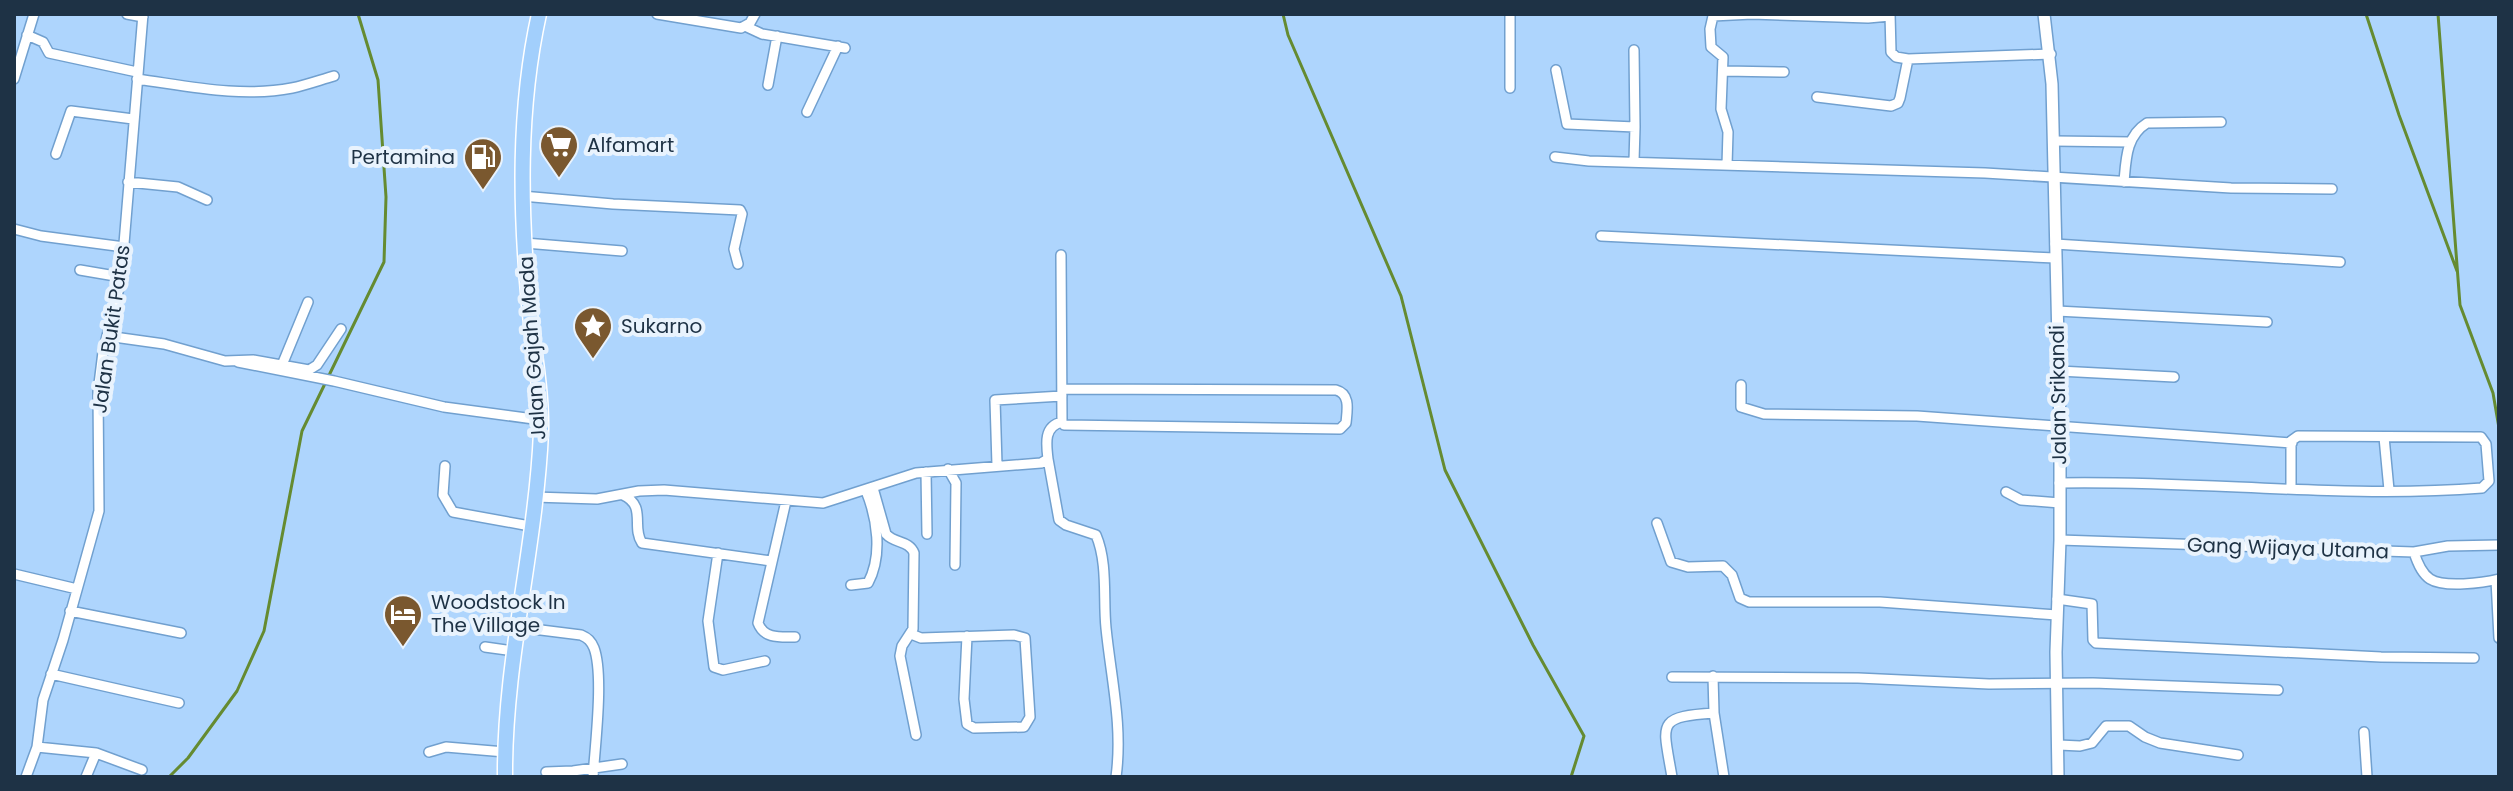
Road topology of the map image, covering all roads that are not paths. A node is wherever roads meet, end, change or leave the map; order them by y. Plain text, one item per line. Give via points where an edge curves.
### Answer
1 (34, 14) edge
2 (127, 14) edge
3 (539, 14) edge
4 (657, 14) edge
5 (755, 14) edge
6 (1510, 14) edge
7 (2044, 14) edge
8 (143, 15) edge
9 (1890, 15) edge
10 (747, 27) junction
11 (27, 35) junction
12 (777, 36) junction
13 (1634, 50) dead end
14 (2051, 54) junction
15 (1908, 59) junction
16 (1556, 70) dead end
17 (1724, 71) junction
18 (1784, 72) dead end
19 (137, 76) junction
20 (334, 76) dead end
21 (14, 79) edge
22 (768, 85) dead end
23 (1510, 88) dead end
24 (1817, 97) dead end
25 (807, 112) dead end
26 (133, 119) junction
27 (2221, 122) dead end
28 (1635, 127) junction
29 (2054, 141) junction
30 (2130, 142) junction
31 (56, 154) dead end
32 (1555, 157) dead end
33 (1634, 161) junction
34 (1727, 165) junction
35 (2054, 176) junction
36 (128, 182) junction
37 (2124, 182) junction
38 (2332, 189) dead end
39 (522, 196) junction
40 (207, 200) dead end
41 (14, 229) edge
42 (29, 234) junction
43 (1601, 236) dead end
44 (14, 237) edge
45 (525, 243) junction
46 (2055, 244) junction
47 (124, 247) junction
48 (622, 251) dead end
49 (1061, 255) dead end
50 (2055, 258) junction
51 (2340, 262) dead end
52 (738, 264) dead end
53 (80, 270) dead end
54 (121, 277) junction
55 (308, 302) dead end
56 (2057, 311) junction
57 (2267, 322) dead end
58 (341, 329) dead end
59 (107, 336) junction
60 (238, 362) junction
61 (282, 365) junction
62 (2059, 371) junction
63 (2174, 377) dead end
64 (1741, 385) dead end
65 (1062, 392) junction
66 (541, 420) junction
67 (1062, 422) junction
68 (2060, 428) junction
69 (2384, 437) junction
70 (2292, 443) junction
71 (1048, 459) junction
72 (997, 465) junction
73 (445, 466) dead end
74 (948, 469) junction
75 (926, 472) junction
76 (2059, 483) junction
77 (869, 489) junction
78 (2291, 489) junction
79 (2389, 490) junction
80 (2006, 492) dead end
81 (623, 495) junction
82 (534, 497) junction
83 (786, 501) junction
84 (2060, 503) junction
85 (1657, 523) dead end
86 (530, 526) junction
87 (927, 534) dead end
88 (2060, 540) junction
89 (2499, 545) edge
90 (2414, 552) junction
91 (718, 553) junction
92 (771, 561) junction
93 (955, 565) dead end
94 (14, 574) edge
95 (2498, 580) edge
96 (851, 585) dead end
97 (77, 589) junction
98 (2057, 599) junction
99 (2498, 607) edge
100 (70, 611) junction
101 (2057, 615) junction
102 (517, 627) junction
103 (181, 633) dead end
104 (911, 634) junction
105 (967, 636) junction
106 (795, 637) dead end
107 (2499, 638) edge
108 (485, 647) dead end
109 (514, 651) junction
110 (2474, 658) dead end
111 (765, 661) dead end
112 (51, 674) junction
113 (1713, 676) junction
114 (1672, 677) dead end
115 (2056, 683) junction
116 (2278, 690) dead end
117 (179, 703) dead end
118 (1714, 713) junction
119 (2364, 732) dead end
120 (916, 735) dead end
121 (2059, 745) junction
122 (37, 747) junction
123 (429, 752) dead end
124 (505, 752) junction
125 (96, 753) junction
126 (2238, 755) dead end
127 (622, 764) dead end
128 (142, 770) dead end
129 (546, 772) dead end
130 (593, 772) edge
131 (26, 777) edge
132 (86, 777) edge
133 (505, 777) edge
134 (1116, 777) edge
135 (1672, 777) edge
136 (1724, 777) edge
137 (2058, 777) edge
138 (2367, 777) edge

1 - 11 street
2 - 8 street
3 - 39 highway, Jalan Gajah Mada via 529,68
4 - 10 street
5 - 10 street
6 - 23 street
7 - 14 street, Jalan Srikandi
8 - 19 street, Jalan Bukit Patas
9 - 15 street via 1892,55
9 - 17 street via 1715,15 1711,47 1723,57
10 - 12 street
11 - 19 street via 43,42 49,53
11 - 21 street
12 - 22 street
12 - 25 street via 842,47
13 - 28 street
14 - 15 street
14 - 29 street, Jalan Srikandi
15 - 24 street via 1895,105
16 - 28 street via 1567,124
17 - 18 street
17 - 34 street via 1721,109 1728,132
19 - 20 street via 248,91 292,88
19 - 26 street, Jalan Bukit Patas
26 - 31 street via 71,111
26 - 36 street, Jalan Bukit Patas
27 - 30 street via 2147,123
28 - 33 street
29 - 30 street
29 - 35 street, Jalan Srikandi
30 - 37 street
32 - 33 street
33 - 34 street
34 - 35 street
35 - 37 street
35 - 46 street, Jalan Srikandi
36 - 40 street via 178,187
36 - 47 street, Jalan Bukit Patas
37 - 38 street
39 - 45 highway, Jalan Gajah Mada
39 - 52 street via 740,210 734,249
41 - 42 street
42 - 44 street
42 - 47 street
43 - 50 street
45 - 48 street
45 - 66 highway, Jalan Gajah Mada
46 - 50 street, Jalan Srikandi
46 - 51 street
47 - 54 street, Jalan Bukit Patas
49 - 65 street
50 - 56 street, Jalan Srikandi
53 - 54 street
54 - 59 street, Jalan Bukit Patas
55 - 61 street
56 - 57 street
56 - 62 street, Jalan Srikandi
58 - 61 street via 313,369
59 - 60 street
59 - 97 street, Jalan Bukit Patas via 97,419 99,511
60 - 61 street
60 - 66 street via 444,407
62 - 63 street
62 - 68 street, Jalan Srikandi
64 - 68 street via 1741,407 1764,414 1917,416
65 - 67 street
65 - 67 street via 1329,390 1342,392 1347,405 1346,423 1340,429 1067,427
65 - 72 street via 995,400
66 - 82 highway, Jalan Gajah Mada
67 - 71 street via 1049,431
68 - 70 street
68 - 76 street, Jalan Srikandi
69 - 70 street via 2298,436
69 - 79 street
69 - 79 street via 2481,437 2486,444 2487,486
70 - 78 street
71 - 72 street
71 - 134 street via 1059,520 1096,535 1100,550 1119,721
72 - 74 street
73 - 86 street via 443,495 453,512
74 - 75 street
74 - 93 street via 956,483
75 - 77 street
75 - 87 street
76 - 78 street
76 - 84 street, Jalan Srikandi
77 - 83 street via 823,503
77 - 96 street via 877,538 872,574 868,583
77 - 104 street via 886,534 914,553
78 - 79 street
80 - 84 street via 2021,500
81 - 82 street
81 - 83 street via 664,490
81 - 91 street via 637,508 642,543
82 - 86 highway, Jalan Gajah Mada
83 - 92 street
84 - 88 street, Jalan Srikandi
85 - 101 street via 1671,562 1723,566 1740,598 1749,602 1880,602
86 - 102 highway, Jalan Gajah Mada
88 - 90 street, Gang Wijaya Utama
88 - 98 street, Jalan Srikandi
89 - 90 street
90 - 95 street, Gang Wijaya Utama via 2422,571 2437,582
91 - 92 street
91 - 111 street via 708,621 714,667 723,670
92 - 106 street via 759,628 770,636
94 - 97 street
95 - 99 street
97 - 100 street, Jalan Bukit Patas
98 - 101 street, Jalan Srikandi
98 - 110 street via 2092,604 2096,643
99 - 107 street
100 - 103 street
100 - 112 street, Jalan Bukit Patas
101 - 115 street, Jalan Srikandi
102 - 109 highway, Jalan Gajah Mada
102 - 130 street via 581,635 593,645
104 - 105 street
104 - 120 street via 902,646 901,665
105 - 105 street via 967,724 1024,727 1030,717 1027,641 1014,635
108 - 109 street
109 - 124 highway, Jalan Gajah Mada
112 - 117 street
112 - 122 street, Jalan Bukit Patas
113 - 114 street
113 - 115 street
113 - 118 street
115 - 116 street
115 - 121 street, Jalan Srikandi
118 - 135 street via 1679,715 1670,721 1666,729
118 - 136 street
119 - 138 street
121 - 126 street via 2087,745 2106,726 2122,724 2160,743
121 - 137 street, Jalan Srikandi
122 - 125 street
122 - 131 street, Jalan Bukit Patas
123 - 124 street via 446,747
124 - 133 highway, Jalan Gajah Mada
125 - 128 street
125 - 132 street
127 - 130 street
129 - 130 street

